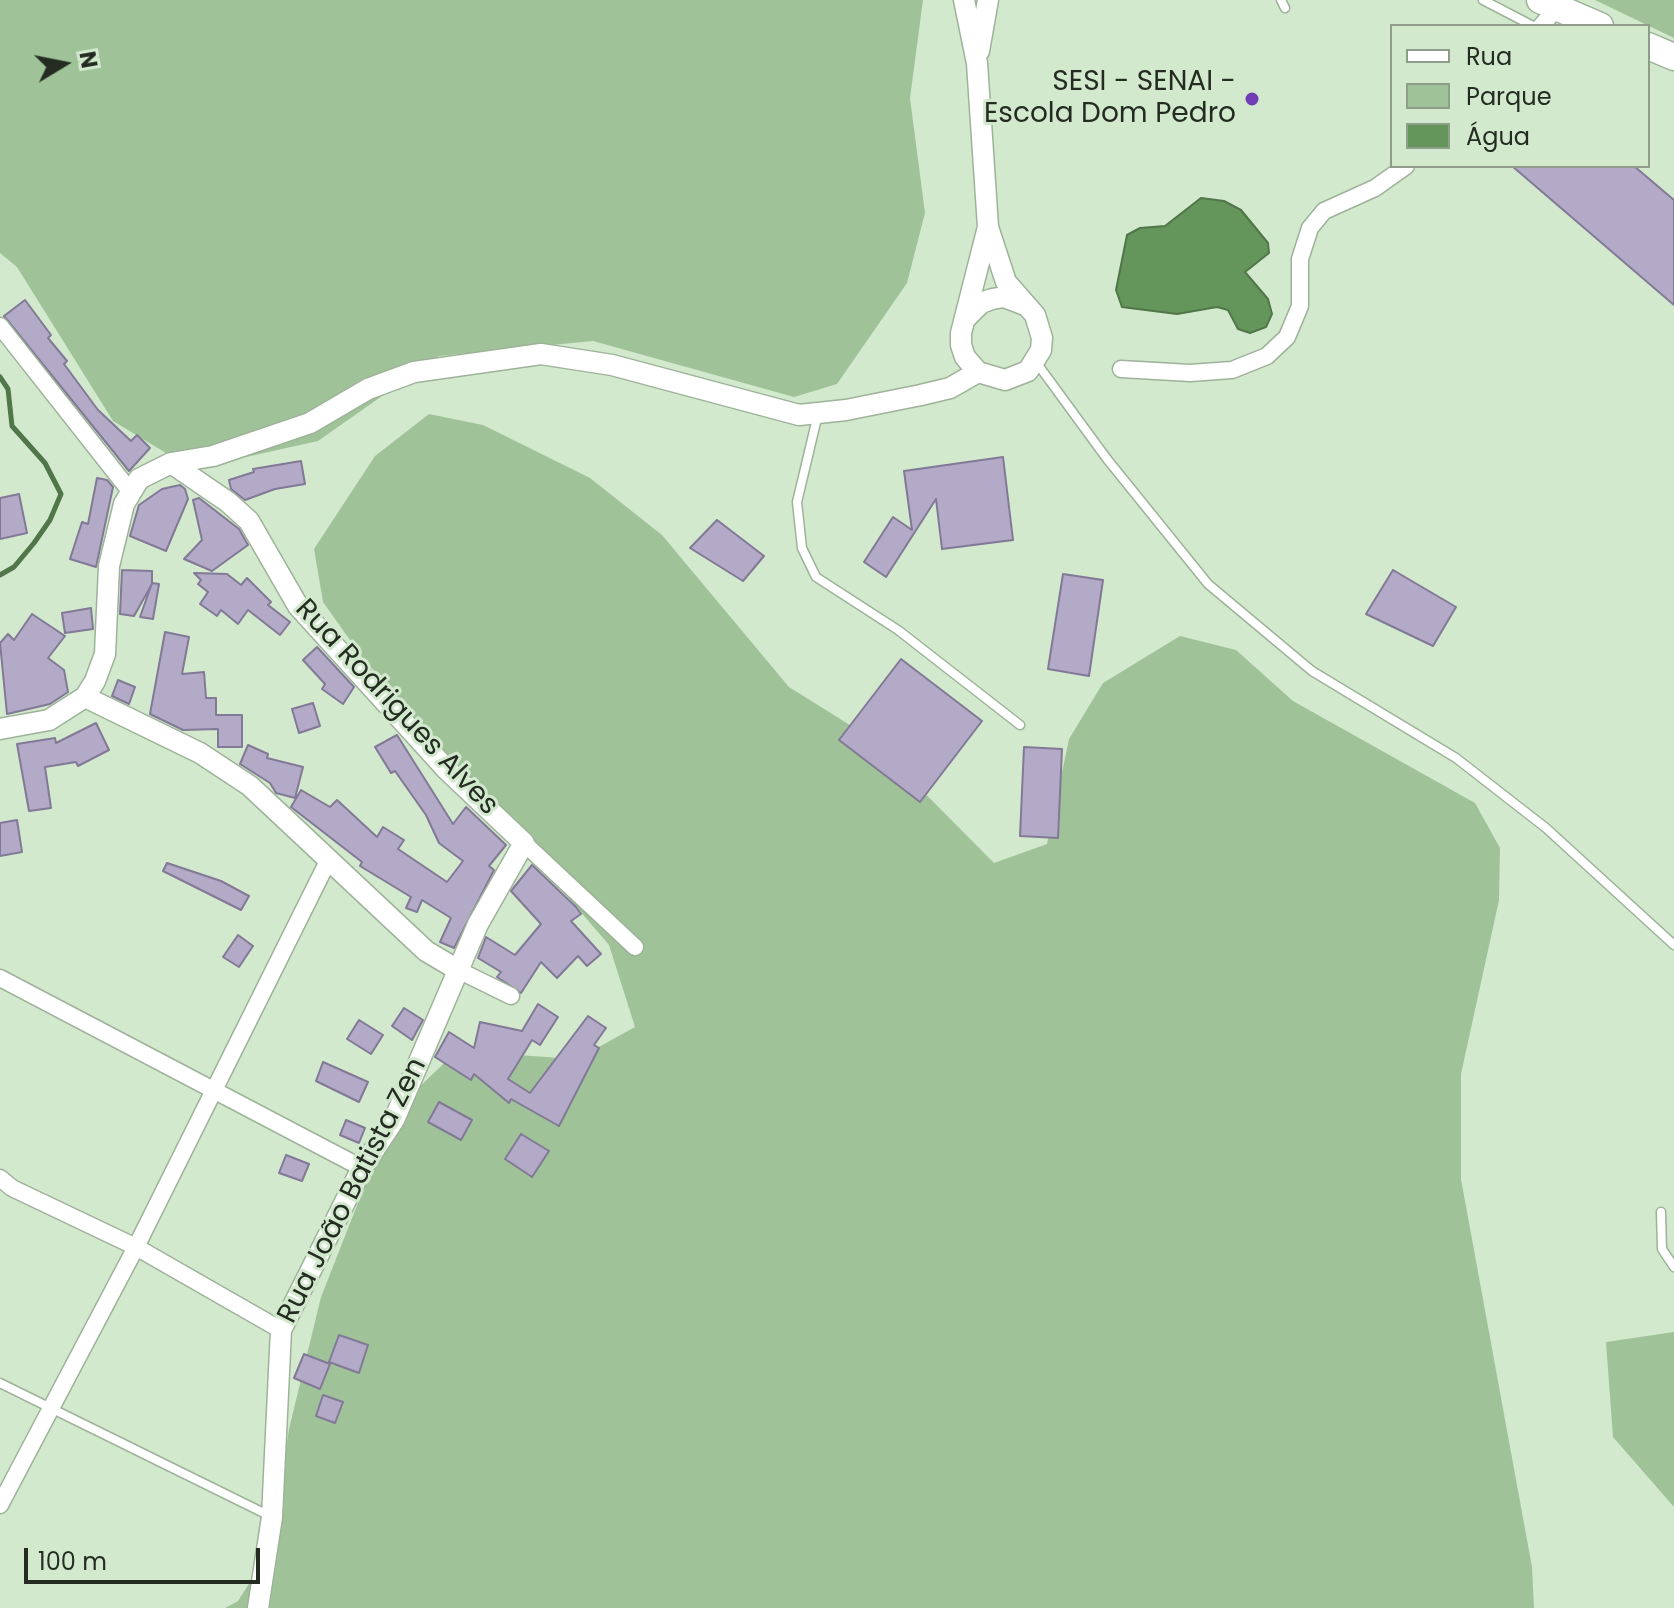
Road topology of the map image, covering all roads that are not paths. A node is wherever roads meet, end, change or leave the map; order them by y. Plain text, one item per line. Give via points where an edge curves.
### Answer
1 (964, 0) edge
2 (988, 0) edge
3 (1483, 0) edge
4 (1546, 11) edge
5 (1529, 24) edge
6 (1593, 24) edge
7 (1650, 47) edge
8 (1674, 57) edge
9 (977, 63) junction
10 (1403, 168) edge
11 (988, 227) junction
12 (1027, 306) junction
13 (964, 321) junction
14 (0, 326) edge
15 (1036, 361) junction
16 (1121, 369) dead end
17 (978, 372) junction
18 (818, 413) junction
19 (171, 463) junction
20 (130, 491) junction
21 (85, 697) junction
22 (1020, 725) dead end
23 (0, 729) edge
24 (524, 843) junction
25 (329, 859) junction
26 (1674, 945) edge
27 (635, 947) dead end
28 (458, 970) junction
29 (0, 978) edge
30 (511, 996) dead end
31 (214, 1089) junction
32 (362, 1168) junction
33 (0, 1178) edge
34 (1661, 1212) dead end
35 (136, 1247) junction
36 (1674, 1267) edge
37 (281, 1330) junction
38 (0, 1383) edge
39 (49, 1408) junction
40 (0, 1505) edge
41 (272, 1517) junction
42 (258, 1608) edge

1 - 9 street
2 - 9 street
3 - 5 lane
4 - 6 main road
7 - 8 main road
9 - 11 street
10 - 16 street via 1375,188 1324,211 1310,228 1300,259 1300,306 1287,337 1267,356 1232,370
11 - 12 street via 1006,282
11 - 13 street
12 - 13 street via 1004,297 992,299
12 - 15 street via 1042,338
13 - 17 street via 961,345
14 - 20 street
15 - 17 street via 1028,371 1005,380
15 - 26 lane via 1208,584 1312,671 1456,758 1535,819
17 - 18 street via 950,388
18 - 19 street via 799,415 612,365 541,354 414,372 368,389 310,423 227,452
18 - 22 lane via 797,502 802,548 816,577 898,630
19 - 20 street via 139,479
19 - 24 street, Rua Rodrigues Alves via 249,521 298,606 447,770
20 - 21 street via 109,566 105,654
21 - 23 street via 49,720
21 - 25 street via 213,761 250,786
24 - 27 street, Rua Rodrigues Alves
24 - 28 street, Rua João Batista Zen
25 - 28 street via 426,951
25 - 31 street
28 - 30 street
28 - 32 street, Rua João Batista Zen via 394,1120
29 - 31 street
31 - 32 street
31 - 35 street
32 - 37 street, Rua João Batista Zen
33 - 35 street
34 - 36 lane via 1662,1249
35 - 37 street
35 - 39 street
37 - 41 street, Rua João Batista Zen
38 - 39 lane
39 - 40 street
39 - 41 lane
41 - 42 street, Rua João Batista Zen

